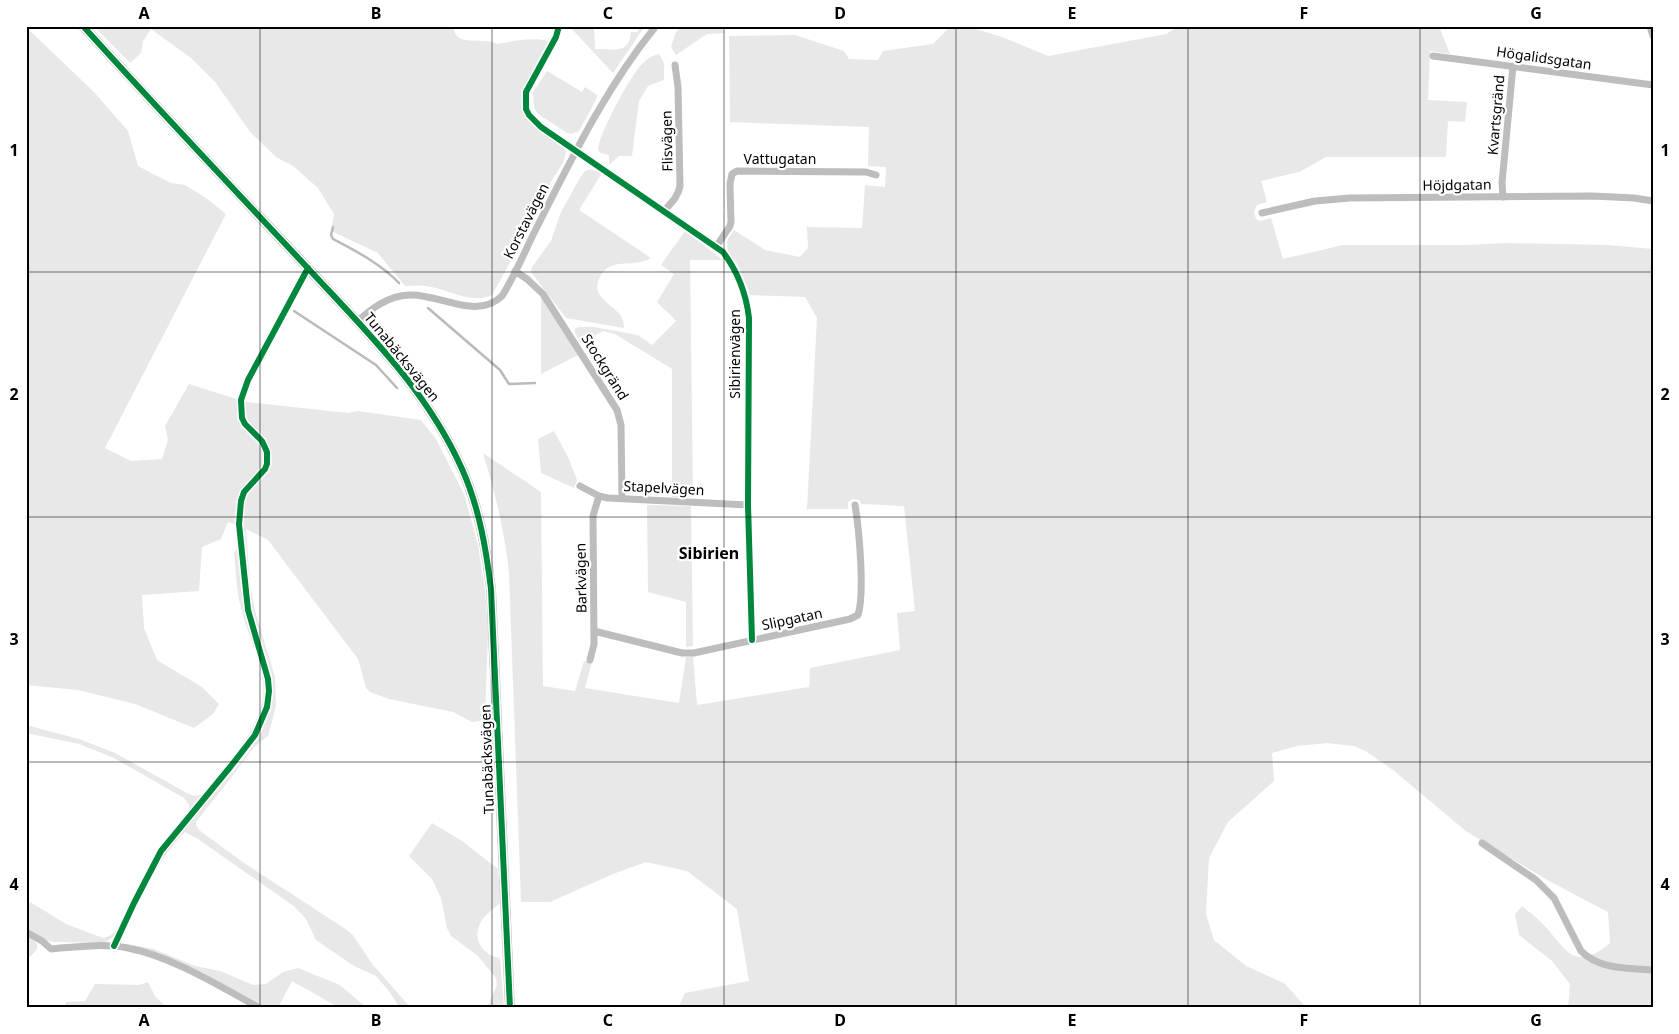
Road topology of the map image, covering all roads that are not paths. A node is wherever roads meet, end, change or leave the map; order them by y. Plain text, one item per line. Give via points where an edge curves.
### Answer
1 (83, 26) edge
2 (559, 26) edge
3 (656, 26) edge
4 (1651, 27) edge
5 (1653, 36) edge
6 (1433, 56) dead end
7 (675, 66) dead end
8 (1513, 66) junction
9 (1653, 85) edge
10 (576, 151) junction
11 (876, 175) dead end
12 (1503, 197) junction
13 (1653, 201) edge
14 (664, 211) junction
15 (1262, 213) dead end
16 (716, 247) junction
17 (308, 268) junction
18 (515, 271) junction
19 (358, 321) junction
20 (580, 486) dead end
21 (599, 496) junction
22 (622, 498) junction
23 (748, 505) junction
24 (855, 506) dead end
25 (594, 631) junction
26 (752, 640) junction
27 (590, 660) dead end
28 (1482, 843) dead end
29 (26, 932) edge
30 (114, 946) junction
31 (1653, 970) edge
32 (260, 1008) edge
33 (510, 1008) edge

1 - 17 street, Tunabäcksvägen
2 - 10 street, Sibirienvägen via 526,92 526,109 541,127
3 - 10 street, Korstavägen via 619,75
4 - 5 street
6 - 8 street, Högalidsgatan
7 - 14 street, Flisvägen via 680,186
8 - 9 street, Högalidsgatan
8 - 12 street, Kvartsgränd
10 - 14 street, Sibirienvägen
10 - 18 street, Korstavägen
11 - 16 street, Vattugatan via 866,172 737,171 732,174 730,184 730,226
12 - 13 street, Höjdgatan via 1593,196
12 - 15 street, Höjdgatan via 1315,200
14 - 16 street, Sibirienvägen
16 - 23 street, Sibirienvägen via 732,264 747,301
17 - 19 street, Tunabäcksvägen
17 - 30 street via 240,400 245,424 262,441 267,452 265,469 244,492 239,524 248,610 268,680 267,707 255,735 161,851
18 - 19 street, Korstavägen via 502,296 490,304 474,307 410,295 386,300
18 - 22 street, Stockgränd via 543,294 617,410 621,425
19 - 33 street, Tunabäcksvägen via 403,373 440,425 462,469 484,537 494,635
20 - 21 street, Stapelvägen
21 - 22 street, Stapelvägen
21 - 25 street, Barkvägen via 593,516
22 - 23 street, Stapelvägen
23 - 26 street, Sibirienvägen
24 - 26 street, Slipgatan via 861,588 858,615
25 - 26 street, Slipgatan via 682,653
25 - 27 street, Barkvägen
28 - 31 street via 1536,880 1554,898 1581,951 1588,957 1609,966
29 - 30 street via 51,949
30 - 32 street via 173,963

